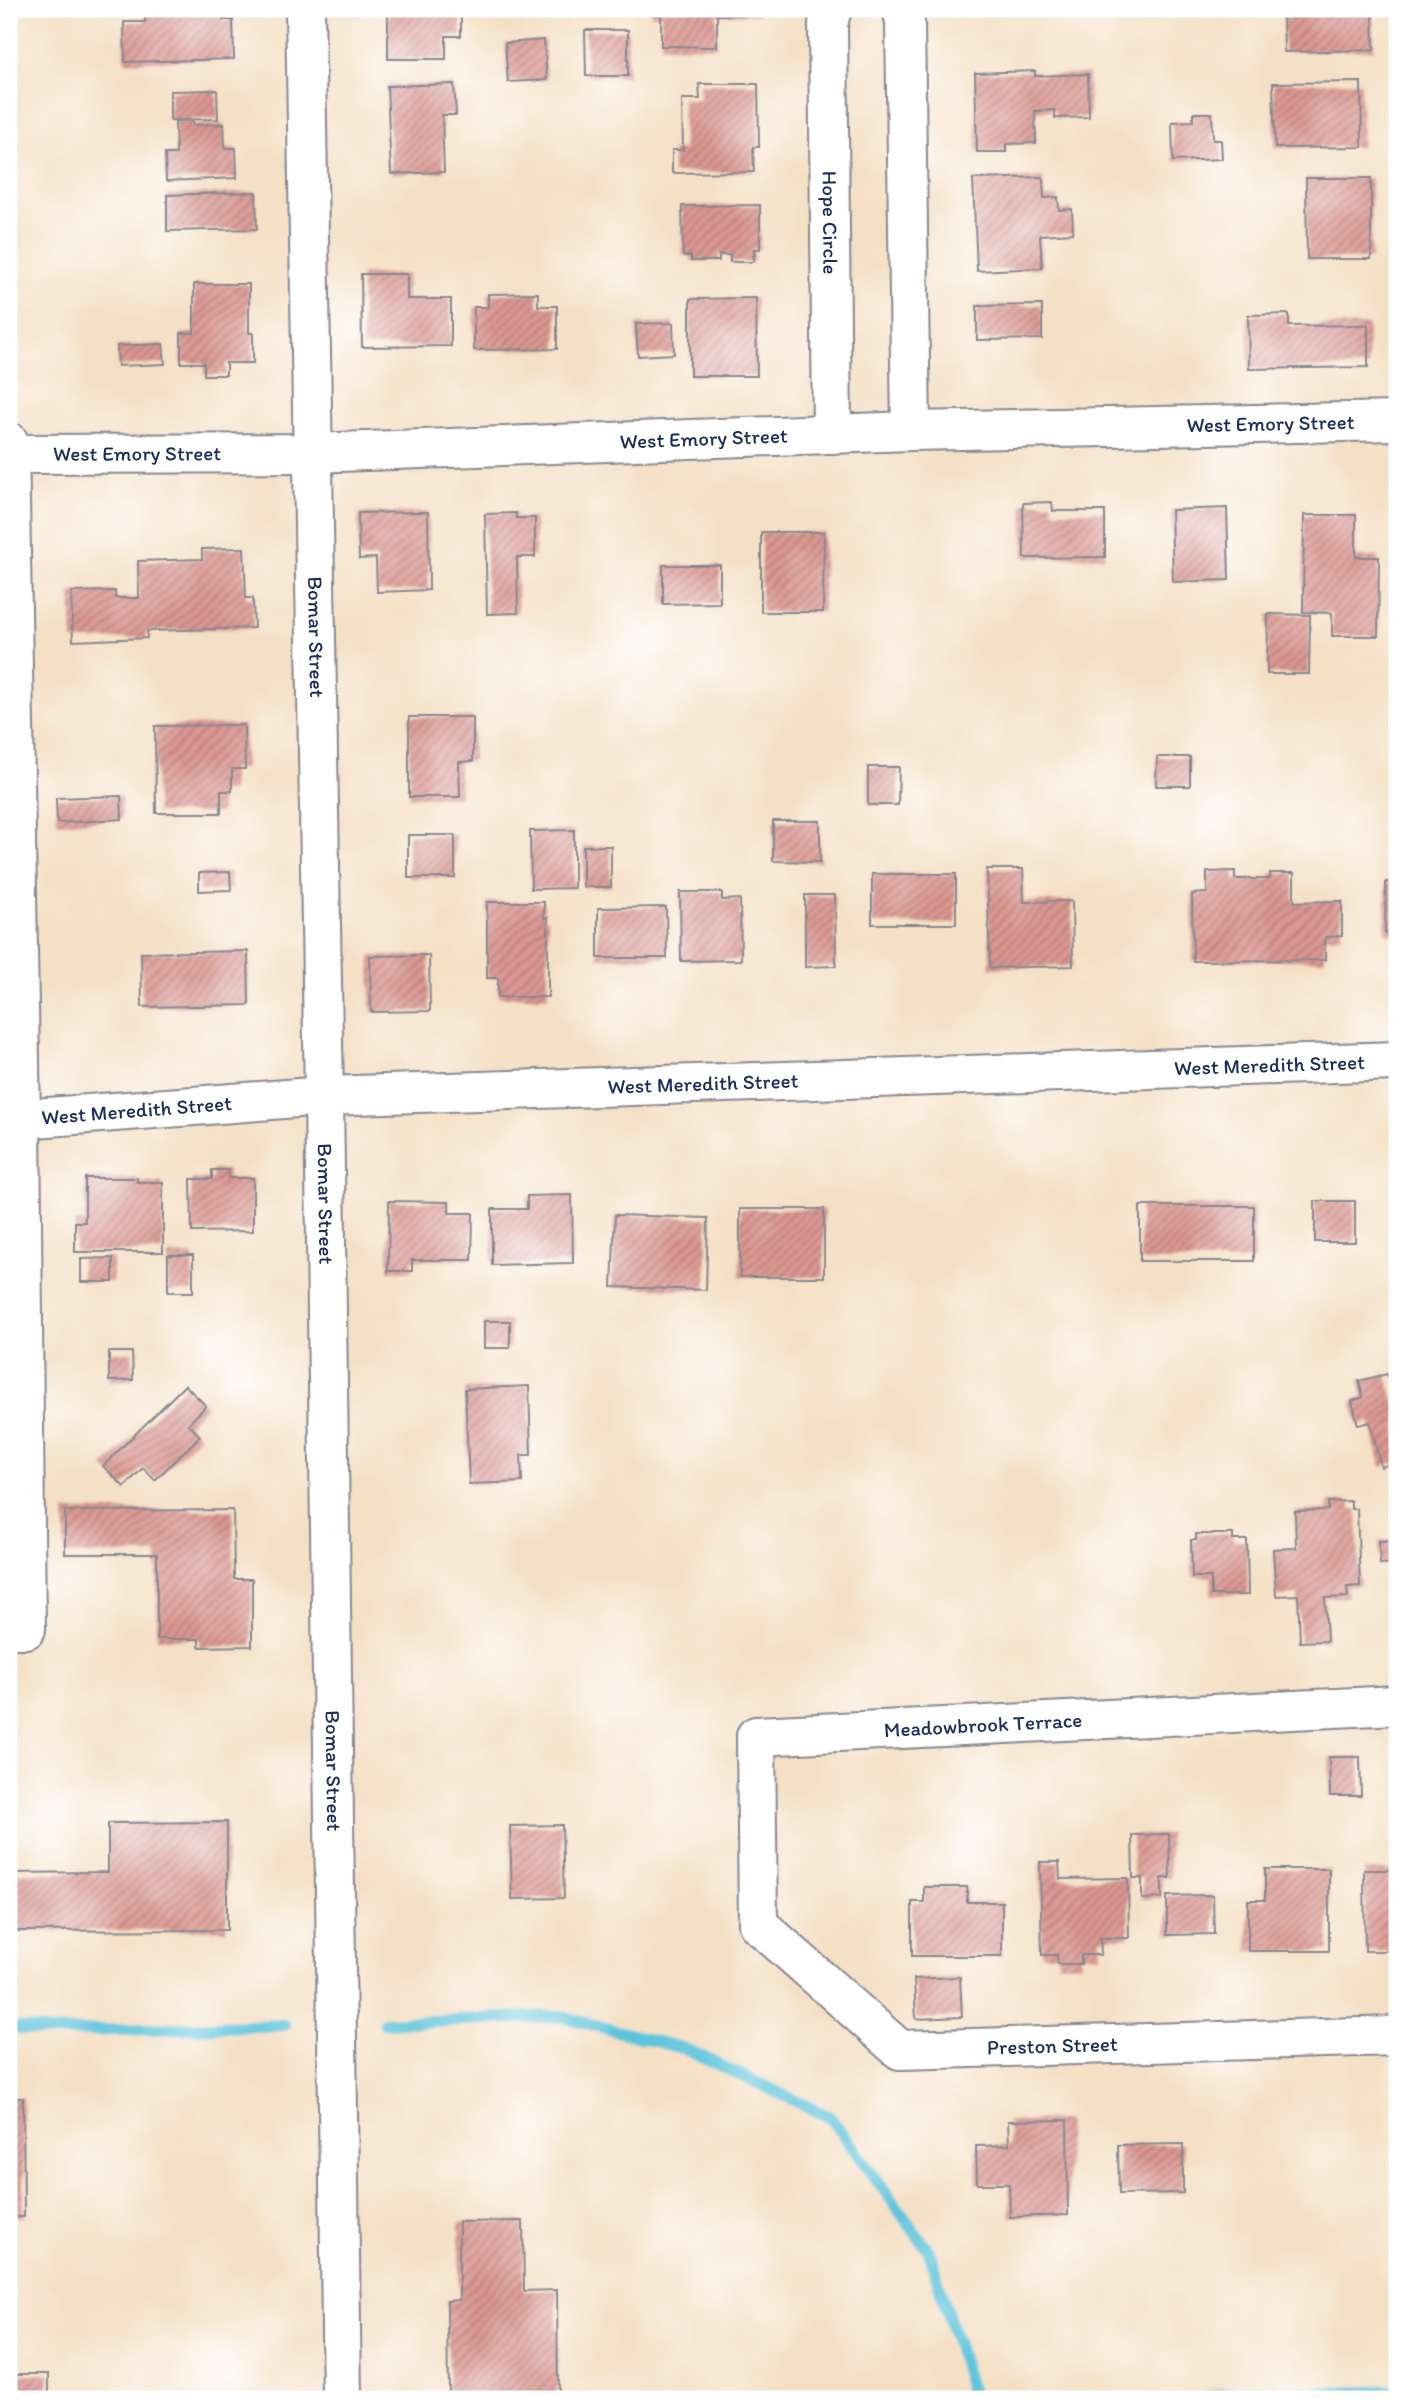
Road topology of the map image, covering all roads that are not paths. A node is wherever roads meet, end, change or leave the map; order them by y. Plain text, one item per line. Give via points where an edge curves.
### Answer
1 (304, 9) edge
2 (832, 9) edge
3 (902, 9) edge
4 (1397, 421) edge
5 (911, 431) junction
6 (832, 434) junction
7 (9, 442) edge
8 (312, 453) junction
9 (9, 454) edge
10 (10, 581) edge
11 (1397, 1060) edge
12 (324, 1096) junction
13 (15, 1120) edge
14 (17, 1629) edge
15 (1397, 1705) edge
16 (758, 1924) joint
17 (1397, 2036) edge
18 (342, 2399) edge

1 - 8 street, Bomar Street
2 - 6 street, Hope Circle via 828,24
3 - 5 street
4 - 5 street, West Emory Street
5 - 6 street, West Emory Street
6 - 8 street, West Emory Street
7 - 9 street
8 - 9 street, West Emory Street
8 - 12 street, Bomar Street
9 - 10 street
10 - 13 street
11 - 12 street, West Meredith Street
12 - 13 street, West Meredith Street
12 - 18 street, Bomar Street
13 - 14 street
15 - 16 street, Meadowbrook Terrace via 757,1736
16 - 17 street, Preston Street via 900,2050

